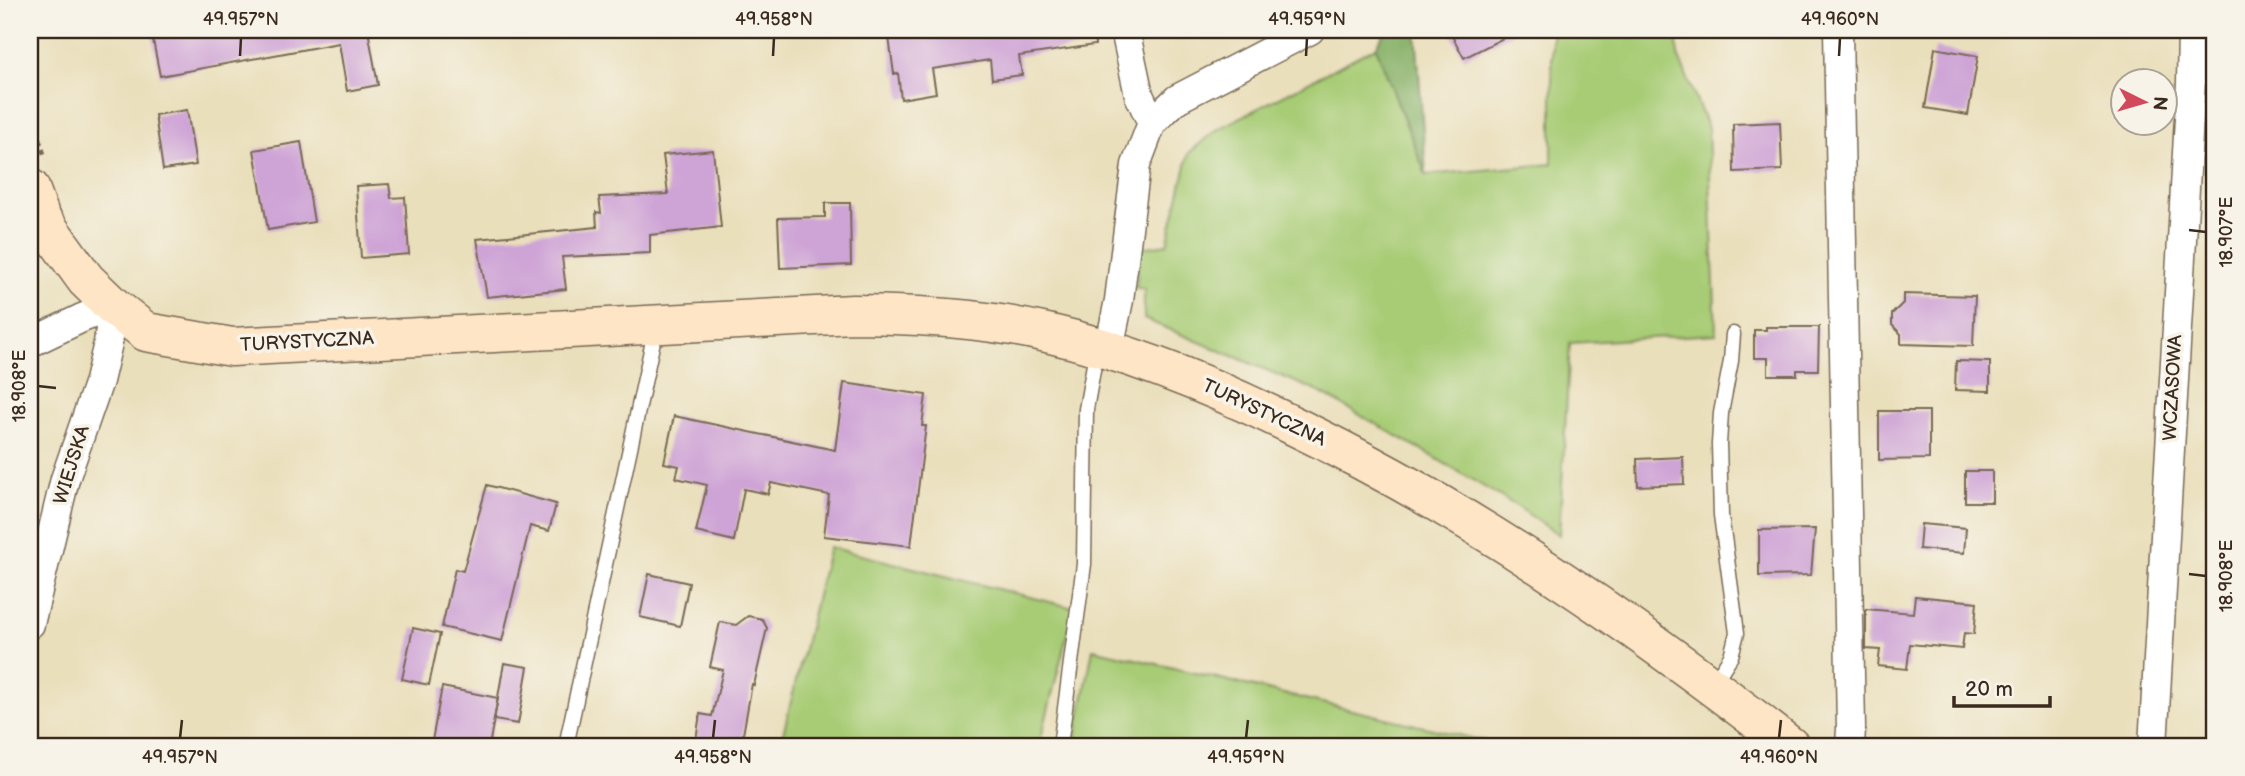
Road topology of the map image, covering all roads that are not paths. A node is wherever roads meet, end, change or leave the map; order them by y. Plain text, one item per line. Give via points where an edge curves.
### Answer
1 (1125, 30) edge
2 (1310, 30) edge
3 (1838, 30) edge
4 (2192, 30) edge
5 (1152, 122) junction
6 (39, 178) edge
7 (113, 306) junction
8 (657, 324) junction
9 (1733, 334) dead end
10 (30, 343) edge
11 (1103, 347) junction
12 (30, 624) edge
13 (1712, 685) junction
14 (566, 746) edge
15 (1060, 746) edge
16 (1790, 746) edge
17 (1850, 746) edge
18 (2153, 746) edge

1 - 5 street via 1139,94
2 - 5 street via 1177,99
3 - 17 street
4 - 18 street, WCZASOWA
5 - 11 street via 1136,165 1119,300
6 - 7 main road, TURYSTYCZNA via 41,218 86,280
7 - 8 main road, TURYSTYCZNA via 146,332 232,347
7 - 10 street
7 - 12 street, WIEJSKA via 99,381 65,479
8 - 11 main road, TURYSTYCZNA via 914,315 1012,326
8 - 14 lane
9 - 13 lane via 1719,444 1721,515 1737,634 1731,656
11 - 13 main road, TURYSTYCZNA via 1188,378 1356,457 1567,583
11 - 15 lane via 1086,409 1084,564
13 - 16 main road, TURYSTYCZNA

